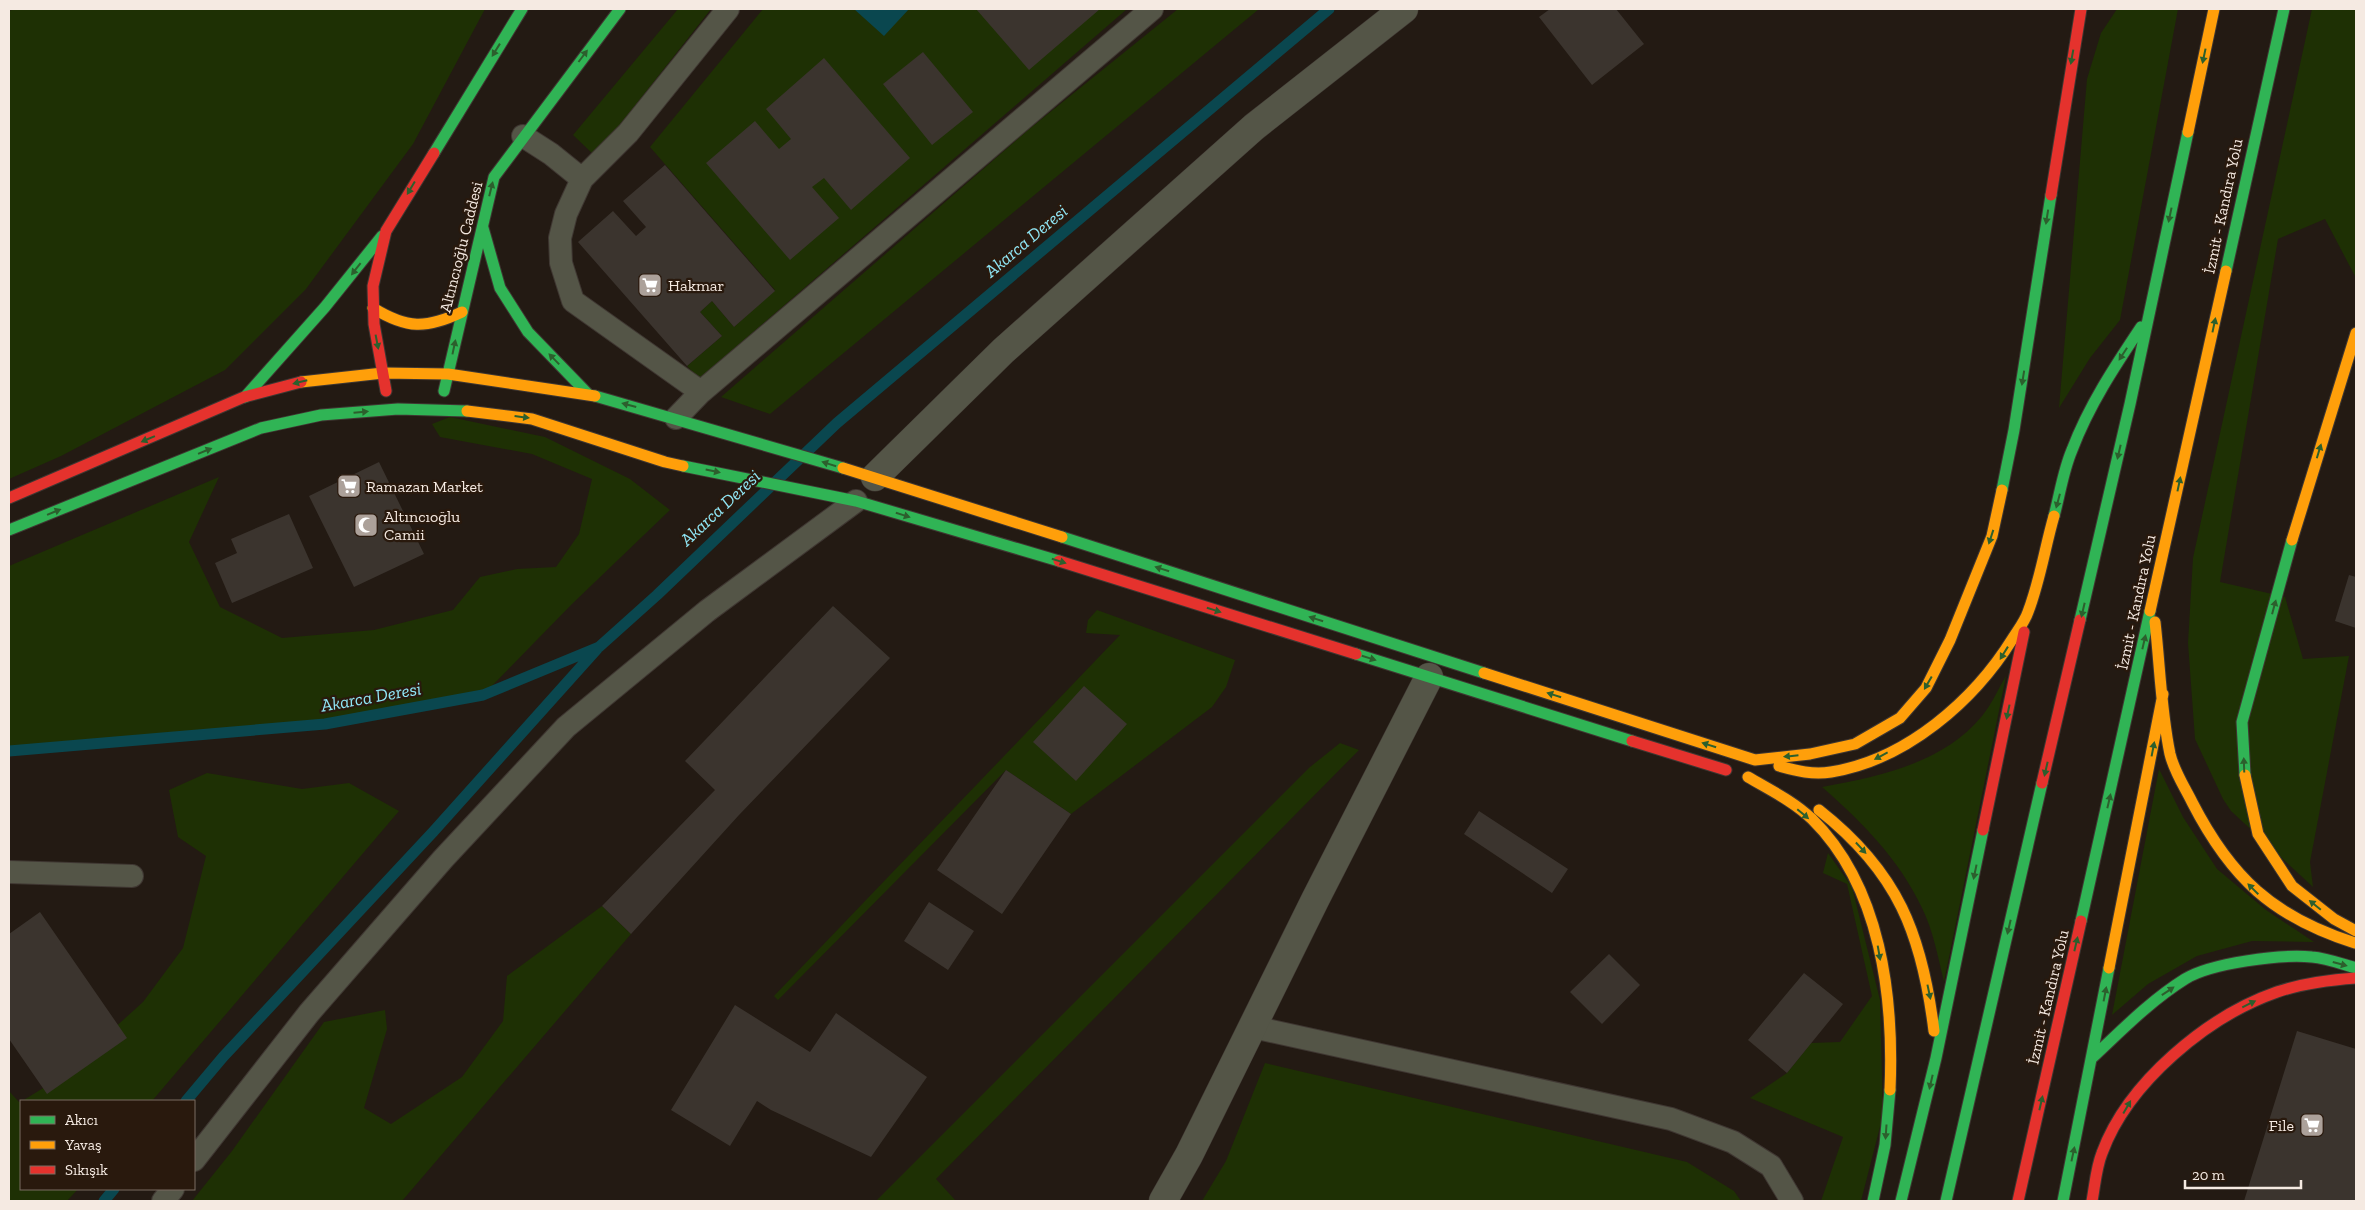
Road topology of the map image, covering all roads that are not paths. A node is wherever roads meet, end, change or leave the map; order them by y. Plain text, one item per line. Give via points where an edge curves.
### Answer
1 (522, 9) edge
2 (620, 9) edge
3 (728, 9) edge
4 (1152, 9) edge
5 (1404, 9) edge
6 (2081, 9) edge
7 (2214, 9) edge
8 (2284, 9) edge
9 (523, 136) junction
10 (582, 179) junction
11 (482, 226) junction
12 (386, 231) junction
13 (374, 308) junction
14 (462, 312) junction
15 (2150, 313) junction
16 (2356, 333) edge
17 (383, 373) junction
18 (448, 374) junction
19 (700, 392) junction
20 (588, 394) junction
21 (244, 398) junction
22 (431, 408) junction
23 (398, 409) junction
24 (676, 418) junction
25 (875, 477) junction
26 (9, 498) edge
27 (856, 501) junction
28 (9, 530) edge
29 (2153, 601) junction
30 (2028, 613) junction
31 (1429, 677) junction
32 (2163, 694) junction
33 (1756, 760) junction
34 (1748, 777) junction
35 (9, 872) edge
36 (132, 876) dead end
37 (2356, 930) edge
38 (2356, 943) edge
39 (2356, 968) edge
40 (2356, 978) edge
41 (1253, 1027) junction
42 (1936, 1058) junction
43 (2092, 1058) junction
44 (195, 1159) edge
45 (172, 1190) edge
46 (163, 1201) edge
47 (1163, 1201) edge
48 (1792, 1201) edge
49 (1873, 1201) edge
50 (1901, 1201) edge
51 (1946, 1201) edge
52 (2018, 1201) edge
53 (2063, 1201) edge
54 (2092, 1201) edge

1 -> 12 main road
9 -> 2 main road, Altıncıoğlu Caddesi
3 - 10 lane via 628,133
4 - 19 lane
5 - 25 street via 1254,127 1003,351
6 -> 33 main road via 2014,430 1992,536 1950,640 1926,688 1900,718 1855,744 1810,754
7 -> 15 main road
29 -> 8 main road, İzmit - Kandıra Yolu
9 - 10 lane
11 -> 9 main road, Altıncıoğlu Caddesi via 494,177
10 - 19 lane via 566,214 560,238 561,263 573,302
11 - 14 main road, Altıncıoğlu Caddesi
20 -> 11 main road via 528,332 504,295
12 - 13 main road via 373,286
12 -> 21 main road via 325,307
13 - 14 main road via 395,322 418,326 445,321
13 -> 17 main road
18 -> 14 main road, Altıncıoğlu Caddesi
15 -> 30 main road via 2109,375 2071,451
15 -> 51 main road
37 -> 16 main road via 2334,919 2292,886 2258,834 2245,781 2242,722 2300,513
17 - 18 main road
17 -> 21 main road via 307,380
17 - 23 main road via 387,393
18 - 20 main road
18 - 22 main road, Altıncıoğlu Caddesi via 443,393
19 - 24 lane
24 -> 20 main road
21 -> 26 main road
22 - 23 main road
22 -> 27 main road via 532,419 665,462
28 -> 23 main road via 261,428 321,415
25 -> 24 main road
33 -> 25 main road
27 -> 31 main road
27 - 44 lane via 707,611 566,727 443,859 309,1012
29 - 32 main road
52 -> 29 main road, İzmit - Kandıra Yolu
30 -> 33 main road via 2000,659 1965,698 1925,732 1875,760 1832,772 1806,773
30 -> 42 main road
31 - 34 main road
31 - 41 street
38 -> 32 main road via 2325,936 2296,921 2263,899 2236,872 2200,820 2170,756
43 -> 32 main road
34 -> 42 main road via 1790,790 1825,814 1862,848 1896,891 1918,941 1932,1004
34 -> 49 main road via 1784,798 1818,826 1857,883 1876,936 1885,986 1889,1091 1885,1145
35 - 36 lane
43 -> 39 main road via 2144,1008 2187,978 2235,962 2288,956 2314,957
54 -> 40 main road via 2104,1148 2130,1100 2161,1064 2208,1024 2266,996 2330,978
41 - 47 street via 1190,1155
41 - 48 lane via 1671,1119 1733,1142 1771,1166
42 -> 50 main road
53 -> 43 main road
45 - 46 lane

